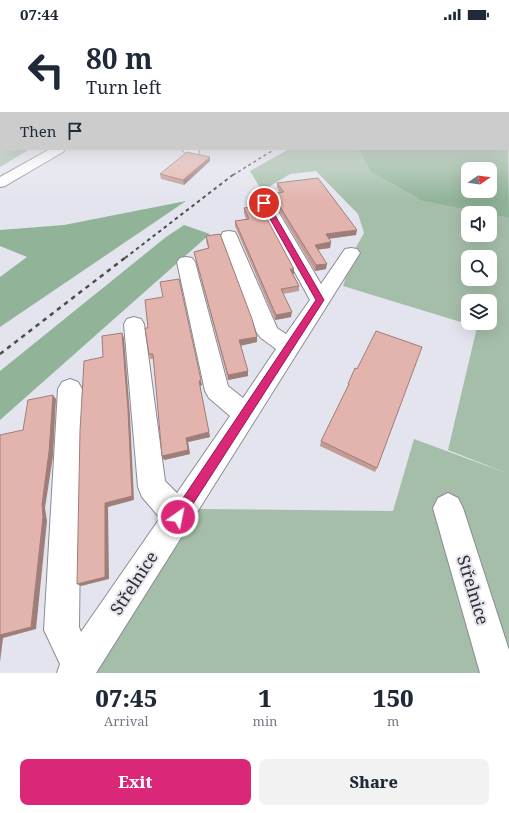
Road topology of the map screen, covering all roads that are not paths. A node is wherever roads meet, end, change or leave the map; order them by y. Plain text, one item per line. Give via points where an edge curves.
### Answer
1 (57, 150) edge
2 (0, 183) edge
3 (264, 203) dead end
4 (229, 236) dead end
5 (351, 253) dead end
6 (186, 262) dead end
7 (320, 300) junction
8 (134, 324) dead end
9 (289, 347) junction
10 (70, 389) dead end
11 (245, 414) junction
12 (448, 508) dead end
13 (178, 517) junction
14 (78, 669) edge
15 (498, 673) edge

1 - 2 street
3 - 7 street
4 - 9 street via 268,333
5 - 7 street, Střelnice
6 - 11 street via 217,391
7 - 9 street, Střelnice
8 - 13 street via 152,487
9 - 11 street, Střelnice
10 - 14 street via 61,630
11 - 13 street, Střelnice
12 - 15 street, Střelnice
13 - 14 street, Střelnice

